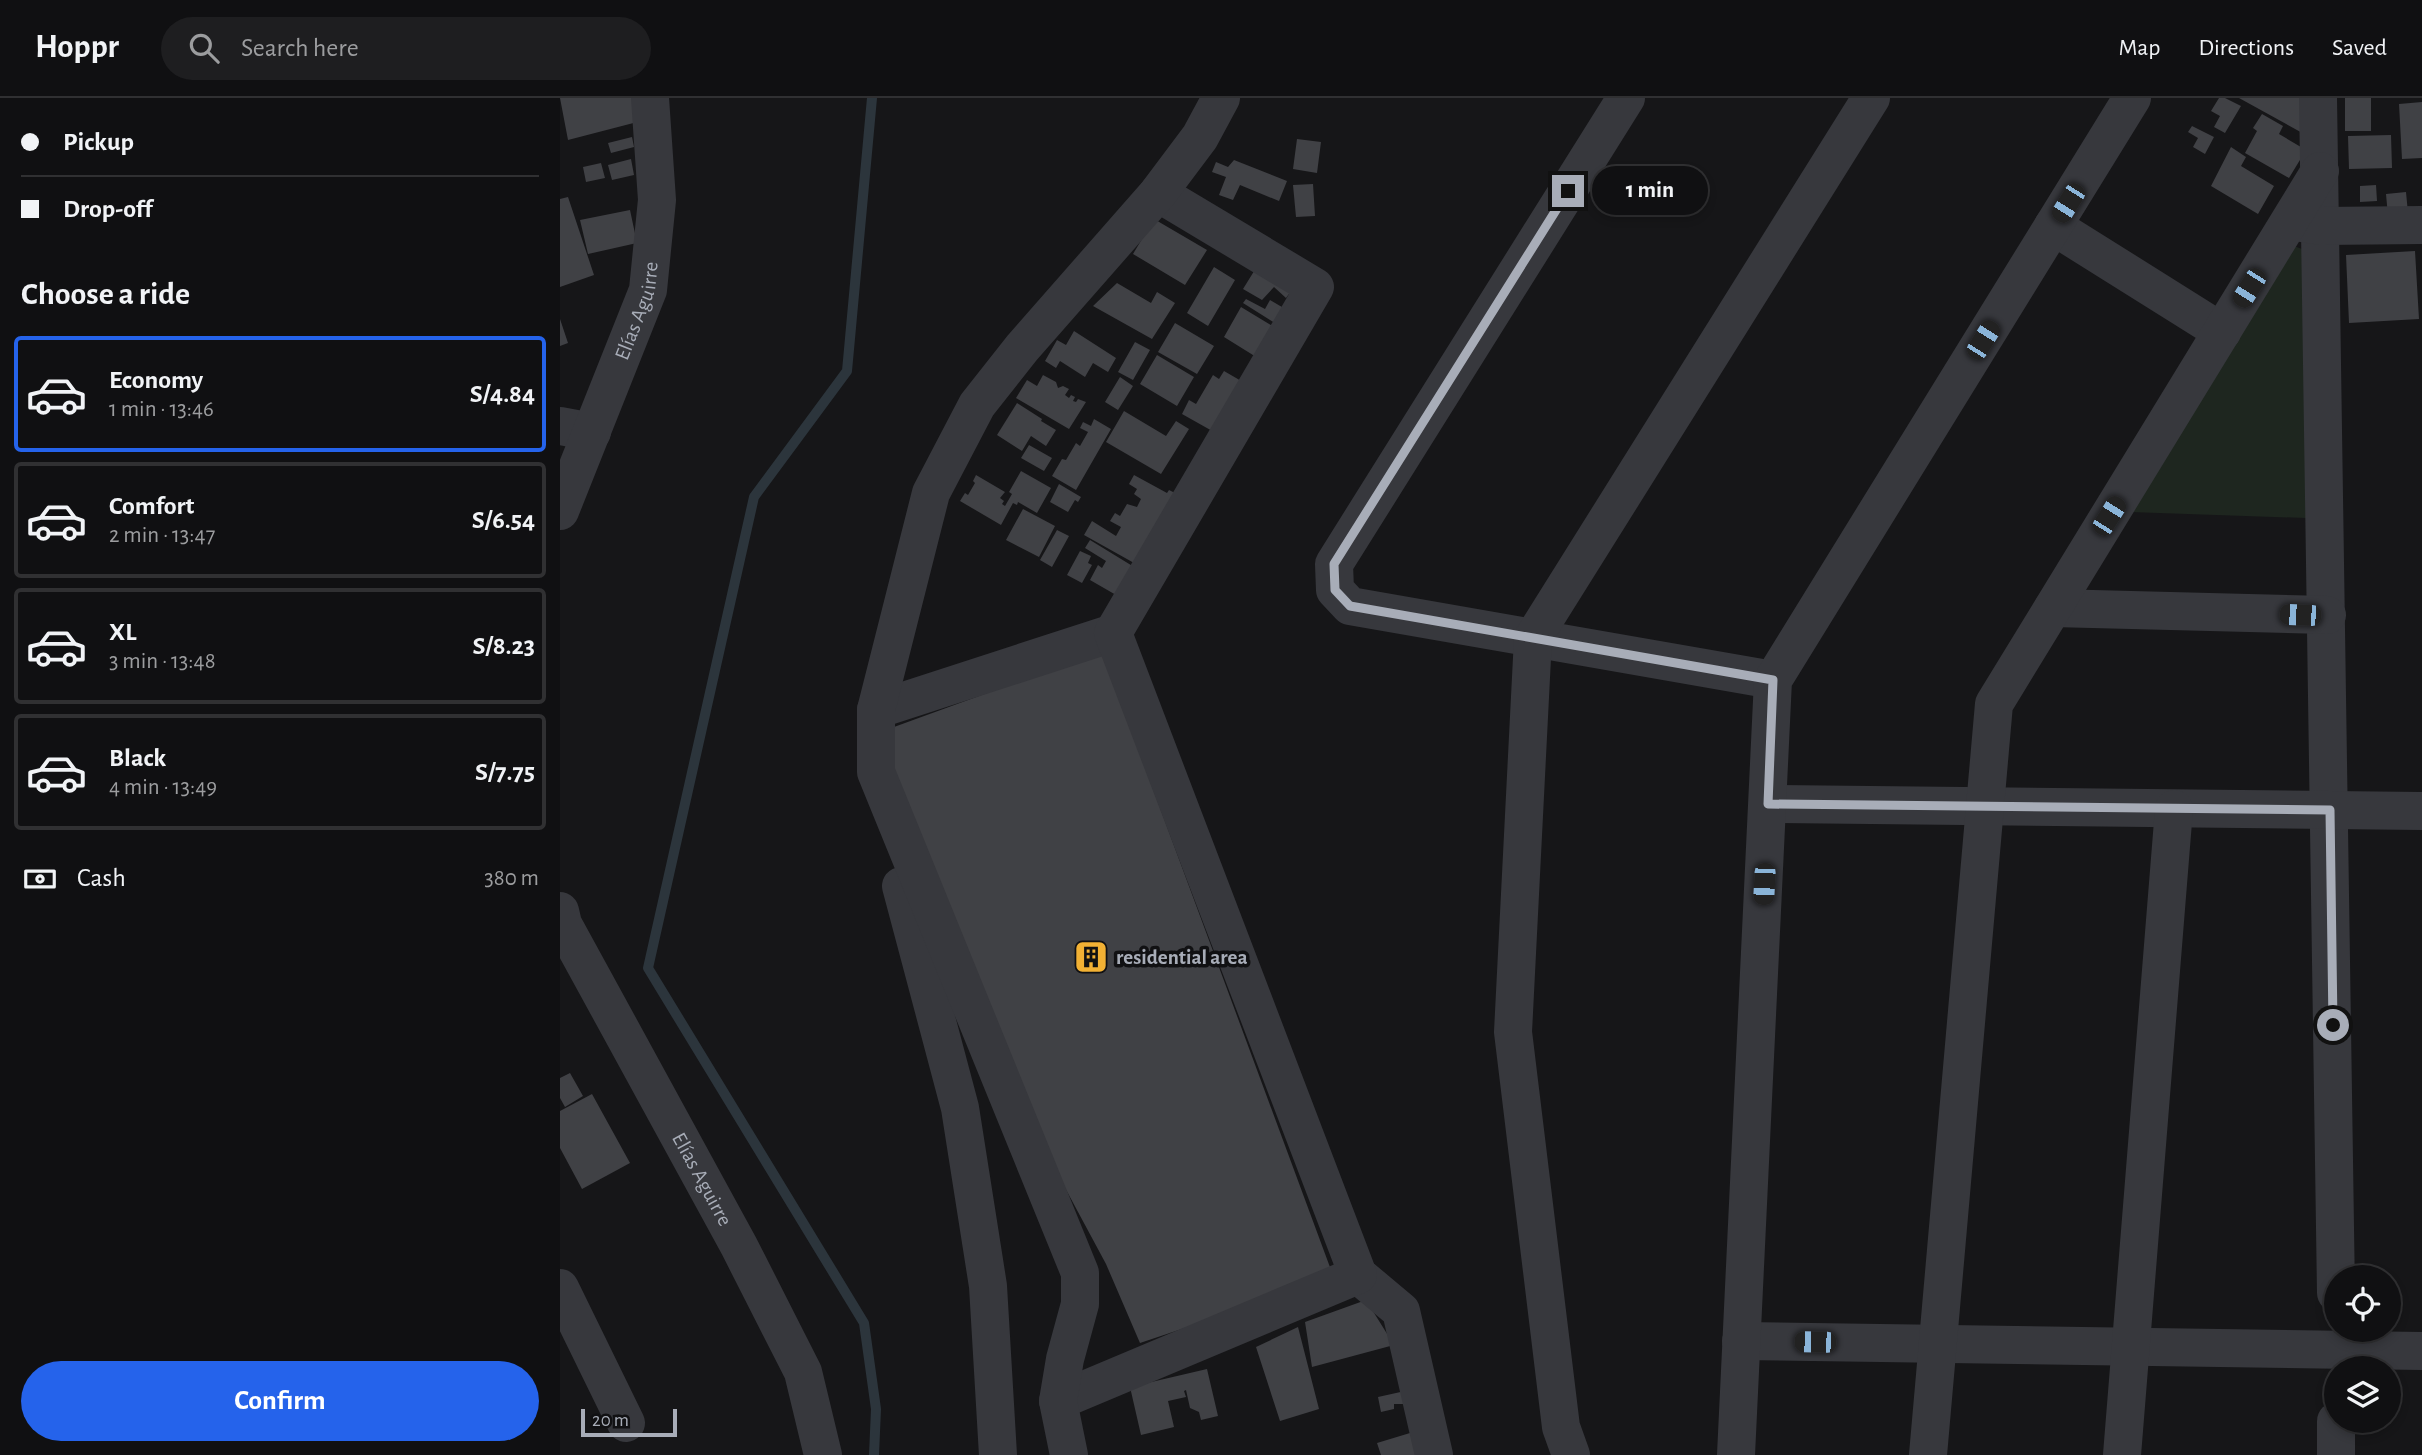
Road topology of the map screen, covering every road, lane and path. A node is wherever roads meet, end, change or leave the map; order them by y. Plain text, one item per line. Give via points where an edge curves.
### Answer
1 (650, 98) edge
2 (1222, 98) edge
3 (1626, 98) edge
4 (1871, 98) edge
5 (2318, 98) edge
6 (2121, 102) edge
7 (1157, 193) junction
8 (2305, 224) junction
9 (2422, 225) edge
10 (2053, 226) junction
11 (2222, 332) junction
12 (576, 429) edge
13 (560, 511) edge
14 (2053, 608) junction
15 (2327, 615) junction
16 (1113, 633) junction
17 (1533, 638) junction
18 (1773, 680) junction
19 (876, 710) junction
20 (876, 772) junction
21 (1768, 804) junction
22 (1985, 806) junction
23 (2174, 809) junction
24 (2330, 810) junction
25 (2422, 811) edge
26 (560, 911) edge
27 (2336, 1265) edge
28 (1358, 1276) junction
29 (560, 1288) edge
30 (1741, 1340) junction
31 (1937, 1344) junction
32 (2131, 1347) junction
33 (2337, 1350) edge
34 (2422, 1352) edge
35 (1058, 1401) junction
36 (626, 1423) dead end
37 (2336, 1433) edge
38 (823, 1455) edge
39 (998, 1455) edge
40 (1069, 1455) edge
41 (1434, 1455) edge
42 (1571, 1455) edge
43 (1736, 1455) edge
44 (1928, 1455) edge
45 (2122, 1455) edge
46 (2336, 1455) edge

1 - 12 street, Elías Aguirre via 657,200 648,290
2 - 7 street via 1200,137
3 - 17 street via 1334,564 1335,590 1350,606
4 - 17 street
5 - 8 street via 2320,172
6 - 10 street
7 - 16 street via 1315,287
7 - 19 street via 977,405 931,493
8 - 9 street
8 - 11 street
8 - 15 street
10 - 11 street
10 - 18 street
11 - 14 street
12 - 13 street, Elías Aguirre
14 - 15 street
14 - 22 street via 1994,704
15 - 24 street
16 - 19 street
16 - 28 street
17 - 18 street
17 - 42 street via 1513,1032 1562,1427
18 - 21 street
19 - 20 street
20 - 35 street via 1080,1273 1080,1304
20 - 39 street via 881,810 960,1108 988,1286
21 - 22 street
21 - 30 street
22 - 23 street
22 - 31 street
23 - 24 street
23 - 32 street
24 - 25 street
24 - 27 street
26 - 38 street, Elías Aguirre via 803,1372
28 - 35 street
28 - 41 street via 1401,1311
29 - 36 street
30 - 31 street
30 - 43 street
31 - 32 street
31 - 44 street
32 - 33 street
32 - 45 street
33 - 34 street
35 - 40 street
37 - 46 street

